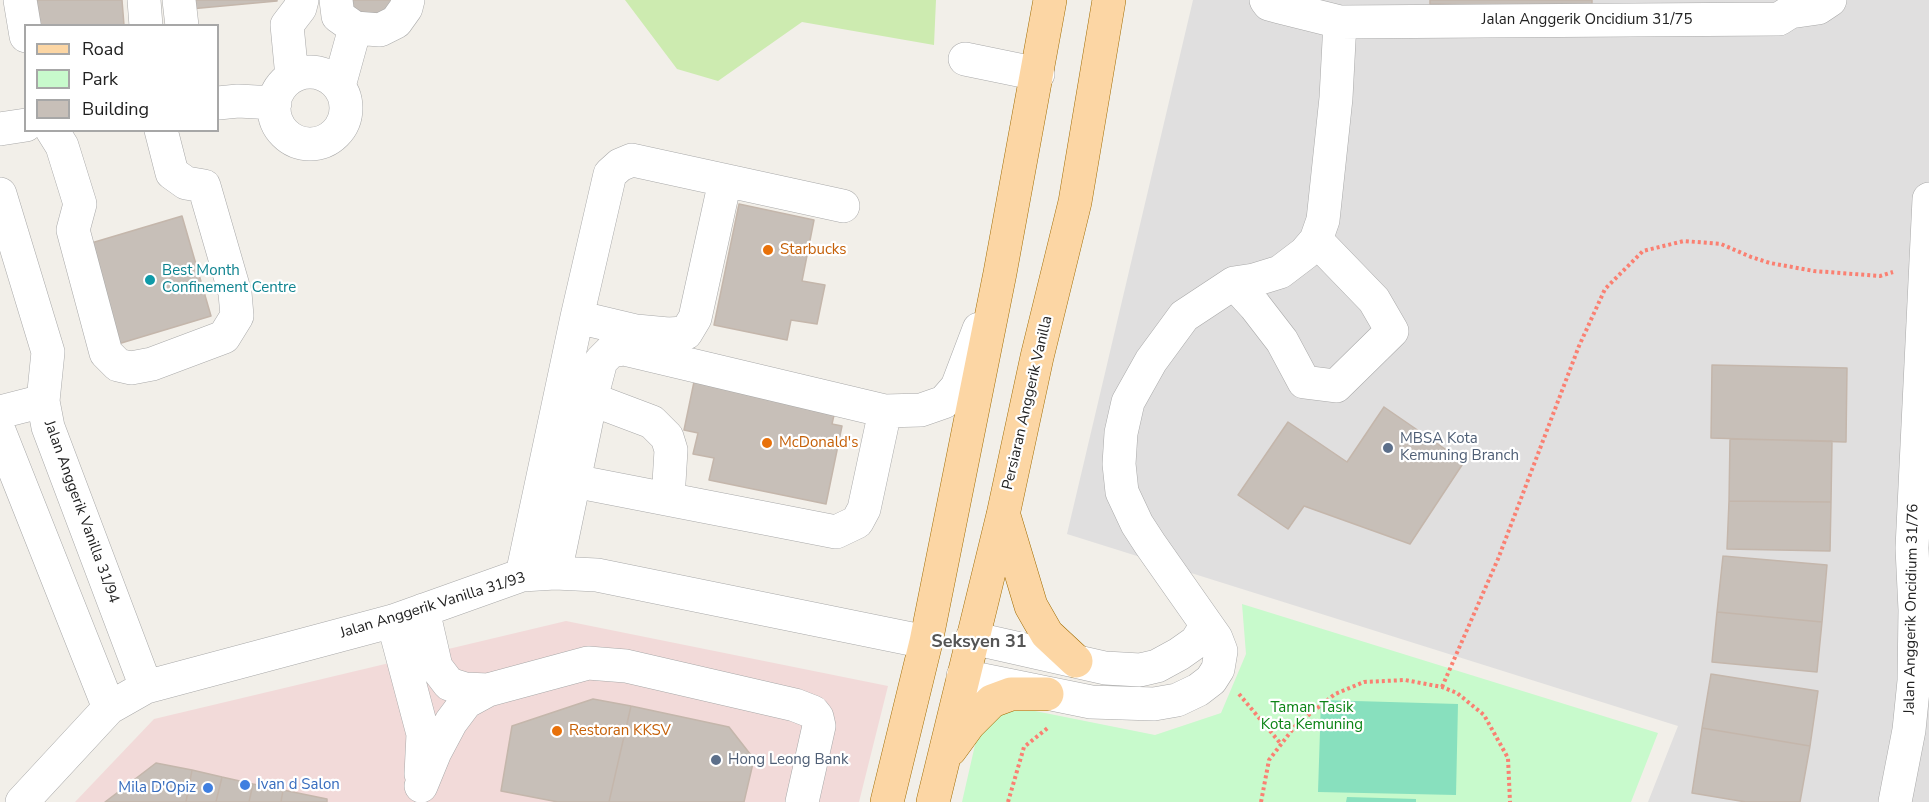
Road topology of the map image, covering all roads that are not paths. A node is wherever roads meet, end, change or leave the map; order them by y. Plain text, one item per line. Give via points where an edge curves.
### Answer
1 (20, 0) edge
2 (144, 0) edge
3 (179, 0) edge
4 (303, 0) edge
5 (336, 0) edge
6 (408, 0) edge
7 (1109, 0) edge
8 (1129, 0) edge
9 (1266, 0) edge
10 (1830, 0) edge
11 (1050, 2) edge
12 (1778, 10) edge
13 (24, 24) edge
14 (146, 24) edge
15 (182, 24) edge
16 (355, 28) junction
17 (1340, 31) junction
18 (965, 59) dead end
19 (1038, 74) junction
20 (339, 86) junction
21 (283, 90) junction
22 (219, 103) edge
23 (24, 125) edge
24 (0, 129) edge
25 (53, 132) edge
26 (162, 132) edge
27 (725, 181) junction
28 (0, 194) edge
29 (1929, 200) edge
30 (1075, 202) junction
31 (843, 206) dead end
32 (1316, 240) junction
33 (1000, 273) junction
34 (1234, 283) junction
35 (577, 317) junction
36 (591, 399) junction
37 (43, 401) junction
38 (885, 411) junction
39 (0, 412) edge
40 (0, 433) edge
41 (574, 481) junction
42 (668, 499) junction
43 (1003, 515) junction
44 (555, 573) junction
45 (522, 576) junction
46 (408, 615) junction
47 (1206, 626) junction
48 (975, 628) junction
49 (927, 642) junction
50 (1076, 662) junction
51 (963, 676) junction
52 (146, 687) junction
53 (488, 690) junction
54 (1047, 694) junction
55 (109, 708) junction
56 (941, 764) junction
57 (419, 794) edge
58 (22, 802) edge
59 (802, 802) edge
60 (887, 802) edge
61 (933, 802) edge
62 (1895, 802) edge

1 - 13 street
2 - 14 street
3 - 15 street
4 - 21 street via 287,25
5 - 16 street via 338,16
6 - 16 street via 396,22 380,30
7 - 30 main road, Persiaran Anggerik Vanilla
8 - 30 main road
9 - 17 street, Jalan Anggerik Oncidium 31/75
10 - 12 street, Jalan Anggerik Oncidium 31/75 via 1818,8
11 - 19 main road
12 - 17 street, Jalan Anggerik Oncidium 31/75
16 - 20 street
17 - 32 street via 1323,220
18 - 19 street
19 - 33 main road
20 - 21 street via 322,73 301,73
20 - 21 street via 346,113 332,137 319,143 305,144 281,130 275,117
21 - 22 street
23 - 24 street
25 - 26 street via 62,146 80,204 74,230 106,353 118,365 131,368 225,337 237,316 235,293 204,186 186,183 172,173
27 - 31 street
27 - 35 street via 695,318 686,333 636,331
27 - 35 street via 632,160 610,174
28 - 37 street, Jalan Anggerik Vanilla 31/94 via 48,352
29 - 62 street, Jalan Anggerik Oncidium 31/76 via 1912,548 1914,681 1910,730
30 - 43 main road, Persiaran Anggerik Vanilla
32 - 34 street via 1280,272
32 - 34 street via 1374,300 1392,332 1336,386 1304,382 1282,340
33 - 38 street via 957,387 944,402 921,410
33 - 49 main road
34 - 47 street via 1184,316 1150,361 1128,402 1120,443 1122,492 1150,544
35 - 45 street
36 - 38 street via 602,361 611,351 624,349
36 - 41 street
36 - 42 street via 652,422 667,437 671,450
37 - 39 street
37 - 52 street, Jalan Anggerik Vanilla 31/94 via 48,427
38 - 42 street via 864,509 856,522 836,532
40 - 55 street
41 - 42 street
41 - 44 street
43 - 48 main road, Persiaran Anggerik Vanilla
43 - 50 main road via 1030,606 1047,634
44 - 45 street, Jalan Anggerik Vanilla 31/93
44 - 49 street, Jalan Anggerik Vanilla 31/93 via 597,575
45 - 46 street, Jalan Anggerik Vanilla 31/93
46 - 52 street, Jalan Anggerik Vanilla 31/93
46 - 53 street via 449,684
46 - 57 street via 423,734
47 - 50 street via 1196,642 1157,666 1140,670
47 - 54 street via 1221,651 1218,669 1198,690 1177,700 1154,704 1091,702
48 - 49 main road via 972,626 946,642
48 - 50 street
48 - 51 main road, Persiaran Anggerik Vanilla
49 - 60 main road
51 - 54 street
51 - 56 main road, Persiaran Anggerik Vanilla
52 - 55 street, Jalan Anggerik Vanilla 31/93
53 - 57 street via 466,702 451,722
53 - 59 street via 588,663 626,666 795,705 813,712 819,726
54 - 56 main road via 1011,694 992,701 969,724
55 - 58 street, Jalan Anggerik Vanilla 31/93
56 - 61 main road, Persiaran Anggerik Vanilla

